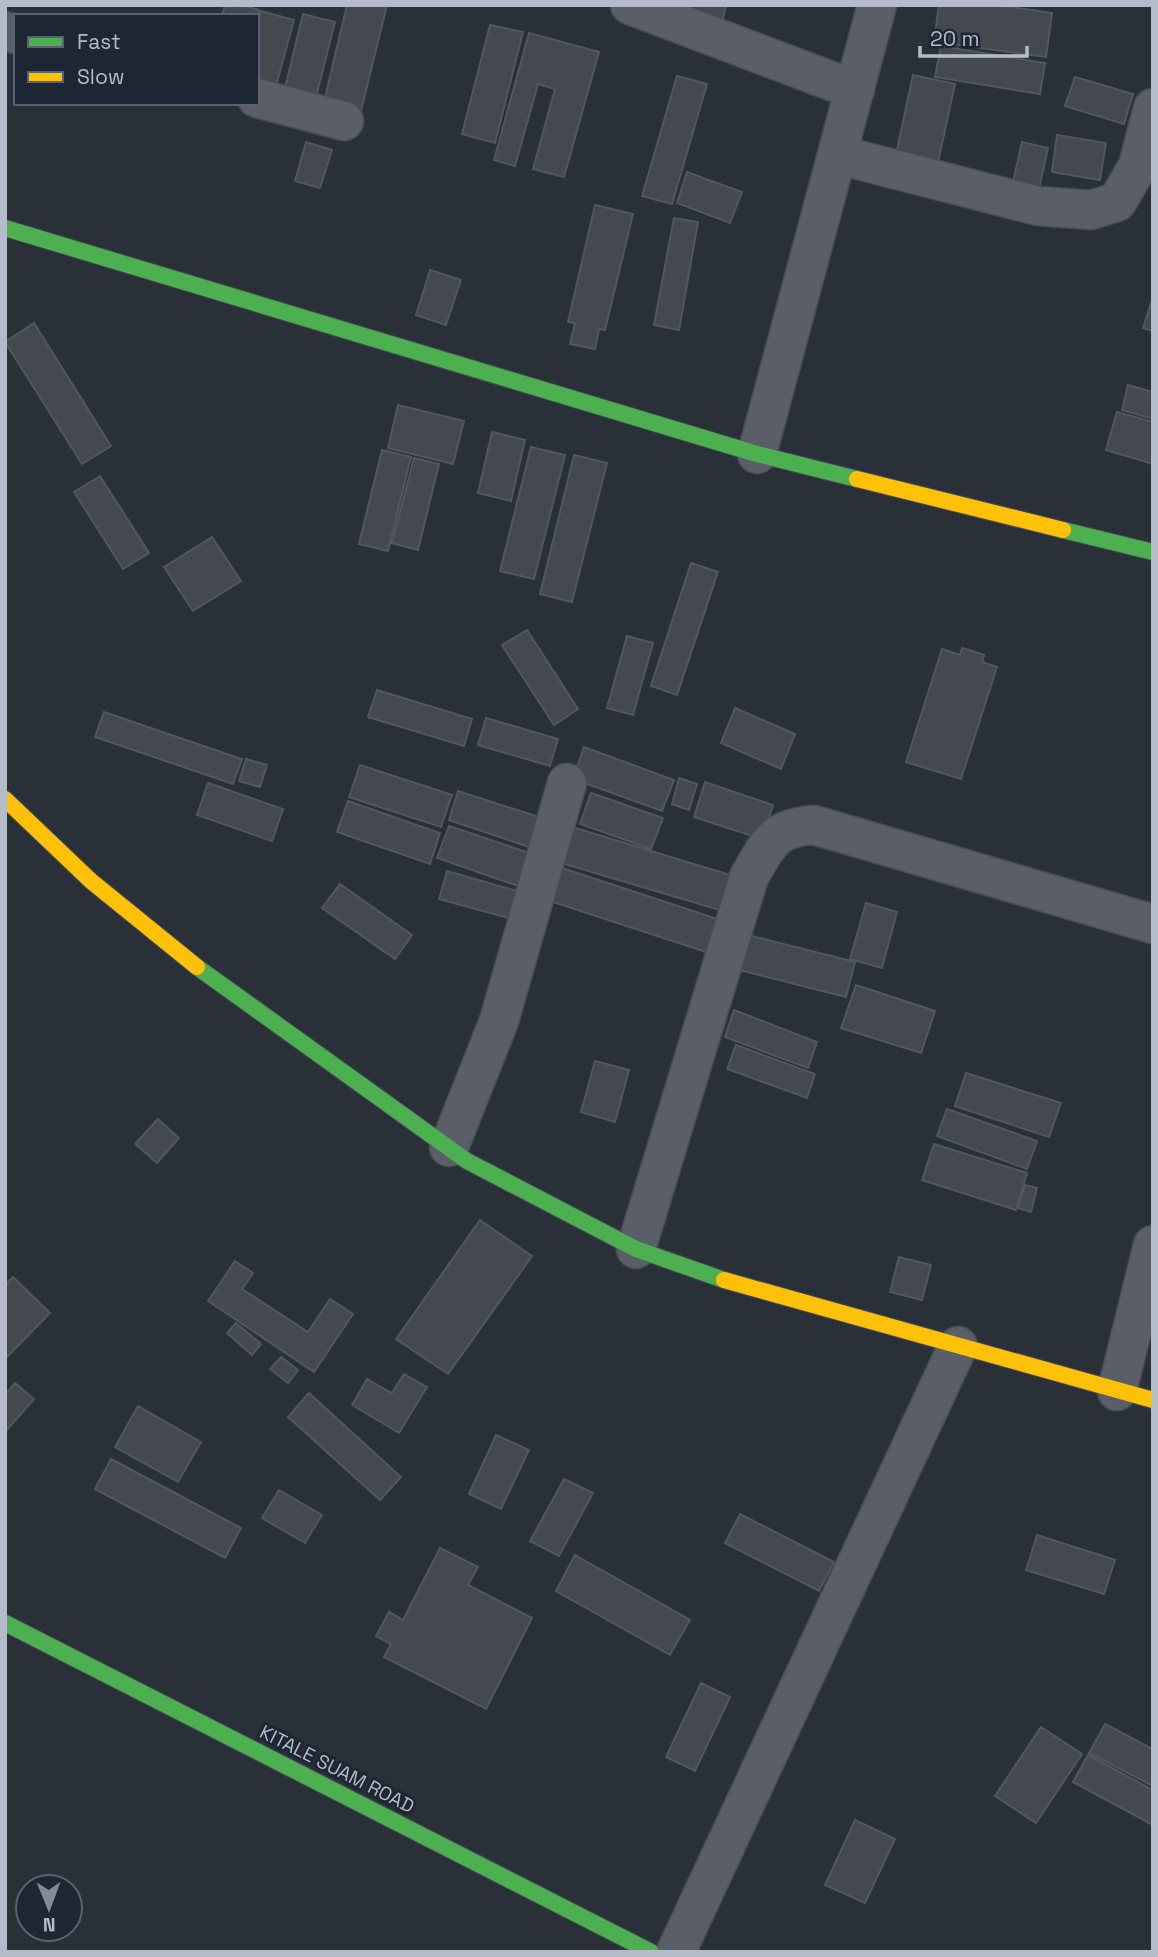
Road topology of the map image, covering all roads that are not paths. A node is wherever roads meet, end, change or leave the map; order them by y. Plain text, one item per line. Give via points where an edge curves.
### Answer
1 (630, 5) edge
2 (877, 5) edge
3 (855, 90) junction
4 (259, 99) edge
5 (1153, 108) edge
6 (344, 121) dead end
7 (839, 155) junction
8 (5, 228) edge
9 (757, 454) junction
10 (1153, 552) edge
11 (567, 783) dead end
12 (5, 799) edge
13 (1153, 924) edge
14 (449, 1147) junction
15 (1153, 1245) edge
16 (636, 1249) junction
17 (958, 1346) junction
18 (1135, 1396) edge
19 (5, 1623) edge
20 (651, 1952) edge
21 (676, 1952) edge

1 - 3 street
2 - 3 street
3 - 7 street
4 - 6 street
5 - 7 street via 1138,166 1117,202 1091,210 1038,206
7 - 9 street
8 - 9 main road
9 - 10 main road
11 - 14 street via 499,1021
12 - 14 main road via 91,881 177,953
13 - 16 street via 814,825 790,826 768,844 749,877
14 - 16 main road via 516,1189
15 - 18 street
16 - 17 main road via 736,1284
17 - 18 main road
17 - 21 street
19 - 20 main road, KITALE SUAM ROAD

